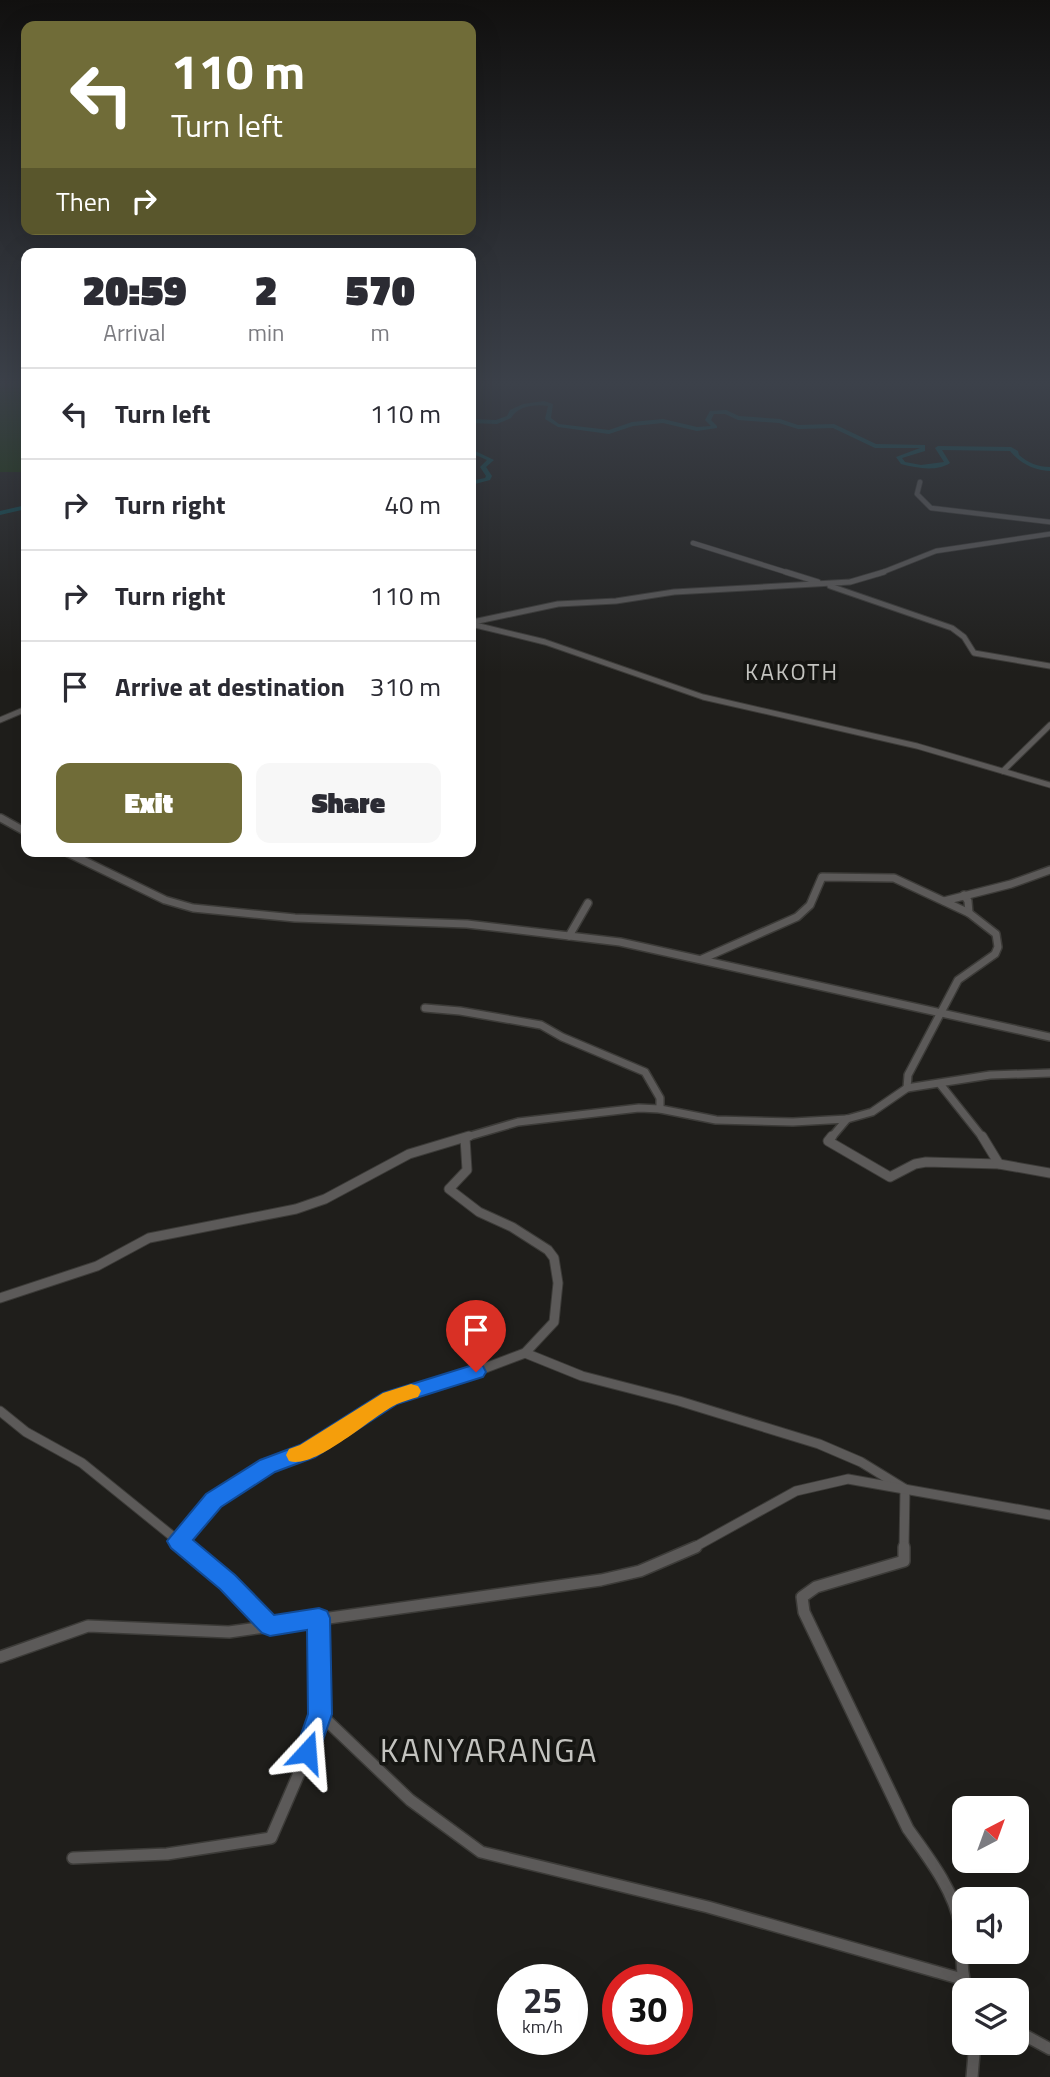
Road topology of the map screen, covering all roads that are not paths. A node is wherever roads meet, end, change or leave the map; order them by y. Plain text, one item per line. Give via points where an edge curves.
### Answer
1 (920, 482) dead end
2 (1050, 522) edge
3 (1050, 534) edge
4 (693, 543) dead end
5 (826, 585) junction
6 (476, 622) edge
7 (476, 624) edge
8 (1050, 666) edge
9 (21, 711) edge
10 (0, 720) edge
11 (1050, 724) edge
12 (1003, 771) junction
13 (1050, 785) edge
14 (0, 818) edge
15 (21, 829) edge
16 (76, 857) edge
17 (1050, 870) edge
18 (964, 895) junction
19 (944, 901) junction
20 (588, 903) dead end
21 (969, 913) junction
22 (569, 936) junction
23 (702, 959) junction
24 (425, 1008) dead end
25 (940, 1013) junction
26 (1050, 1037) edge
27 (1050, 1073) edge
28 (940, 1084) junction
29 (907, 1088) junction
30 (660, 1109) junction
31 (848, 1118) junction
32 (465, 1138) junction
33 (999, 1164) junction
34 (1050, 1173) edge
35 (0, 1298) edge
36 (525, 1353) junction
37 (0, 1411) edge
38 (905, 1489) junction
39 (1050, 1514) edge
40 (178, 1541) junction
41 (319, 1618) junction
42 (270, 1626) junction
43 (0, 1657) edge
44 (320, 1714) junction
45 (73, 1858) dead end
46 (965, 1978) edge
47 (952, 1980) edge
48 (1029, 2038) edge
49 (1050, 2049) edge
50 (974, 2055) edge
51 (972, 2077) edge

1 - 2 street via 917,494 931,508
3 - 5 street via 936,551 876,576
4 - 5 street
5 - 6 street via 674,592 558,604
5 - 8 street via 951,628 974,653
7 - 12 street via 545,642 703,697 917,746
9 - 10 street
11 - 12 street
12 - 13 street
14 - 15 street
16 - 22 street via 165,900 193,908 295,918 467,924
17 - 18 street
18 - 19 street
18 - 21 street
19 - 21 street
19 - 23 street via 894,878 822,877 805,912
20 - 22 street
21 - 25 street via 996,934 998,947 990,960 958,981
22 - 23 street
23 - 25 street
24 - 30 street via 541,1025 645,1072 660,1098
25 - 26 street
25 - 29 street via 908,1075
27 - 28 street via 990,1075
28 - 29 street
28 - 33 street
29 - 31 street via 872,1112
30 - 31 street via 716,1120
30 - 32 street via 518,1122
31 - 33 street via 828,1141 890,1177 926,1162
32 - 35 street via 409,1154 325,1199 296,1209 149,1238 97,1266
32 - 36 street via 467,1170 449,1189 554,1258 558,1283 554,1322
33 - 34 street
36 - 38 street via 582,1376 819,1444
36 - 40 street via 390,1398 307,1451 267,1466 213,1500
37 - 40 street via 26,1432 82,1463
38 - 39 street
38 - 41 street via 848,1479 796,1491 677,1557 601,1580
38 - 46 street via 904,1561 816,1587 802,1597 804,1612 908,1829 930,1858 960,1922
40 - 42 street via 228,1582
41 - 42 street
41 - 44 street
42 - 43 street via 229,1632 89,1626
44 - 45 street via 271,1838 167,1854
44 - 47 street via 410,1800 481,1852 708,1907
48 - 49 street
50 - 51 street

